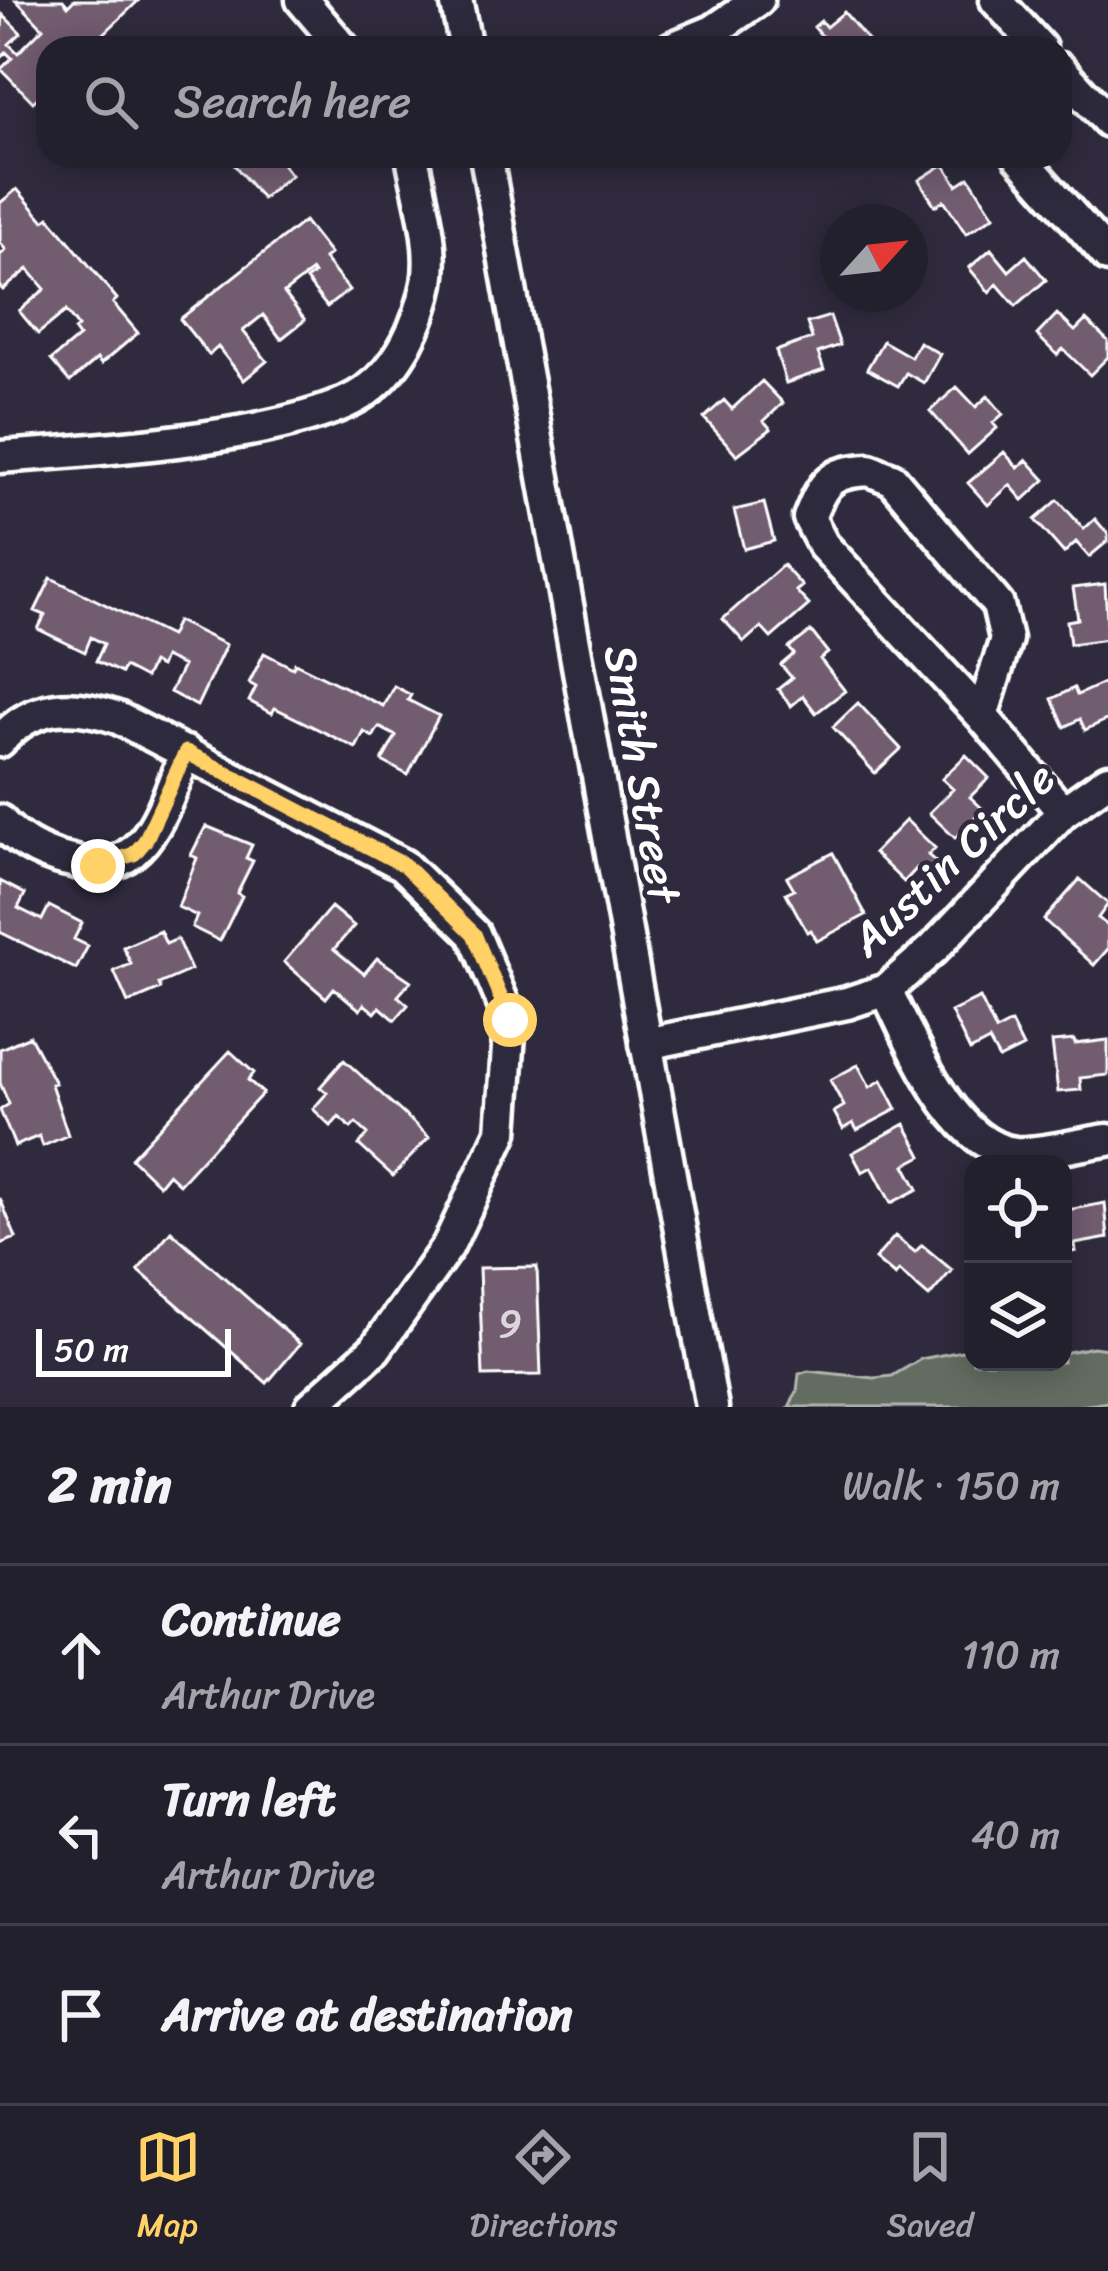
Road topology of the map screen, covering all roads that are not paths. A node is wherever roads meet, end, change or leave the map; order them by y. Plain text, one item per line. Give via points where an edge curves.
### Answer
1 (302, 0) edge
2 (456, 0) edge
3 (758, 0) edge
4 (996, 0) edge
5 (333, 36) edge
6 (464, 36) edge
7 (701, 36) edge
8 (1029, 36) edge
9 (1072, 82) edge
10 (1108, 121) edge
11 (414, 168) edge
12 (488, 168) edge
13 (1030, 168) edge
14 (1108, 256) edge
15 (0, 457) edge
16 (982, 716) junction
17 (0, 741) edge
18 (186, 752) junction
19 (1108, 781) edge
20 (1063, 812) junction
21 (0, 821) edge
22 (886, 989) junction
23 (646, 1044) junction
24 (1108, 1140) edge
25 (311, 1407) edge
26 (712, 1407) edge

1 - 5 street
2 - 6 street
3 - 7 street
4 - 8 street
9 - 10 street
11 - 15 street via 429,278 403,350 369,389 334,410 231,432
12 - 23 street, Smith Street
13 - 14 street
16 - 16 street via 823,545 809,518 821,488 843,471 892,479 998,604 1006,639
16 - 20 street
17 - 18 street via 46,709 85,707
18 - 21 street via 145,841 123,859 98,866 49,856
18 - 25 street via 404,865 474,934 510,1020 502,1132 448,1246 374,1349
19 - 20 street, Austin Circle
20 - 22 street, Austin Circle
22 - 23 street, Austin Circle
22 - 24 street via 954,1115 984,1142 1015,1153
23 - 26 street, Smith Street

